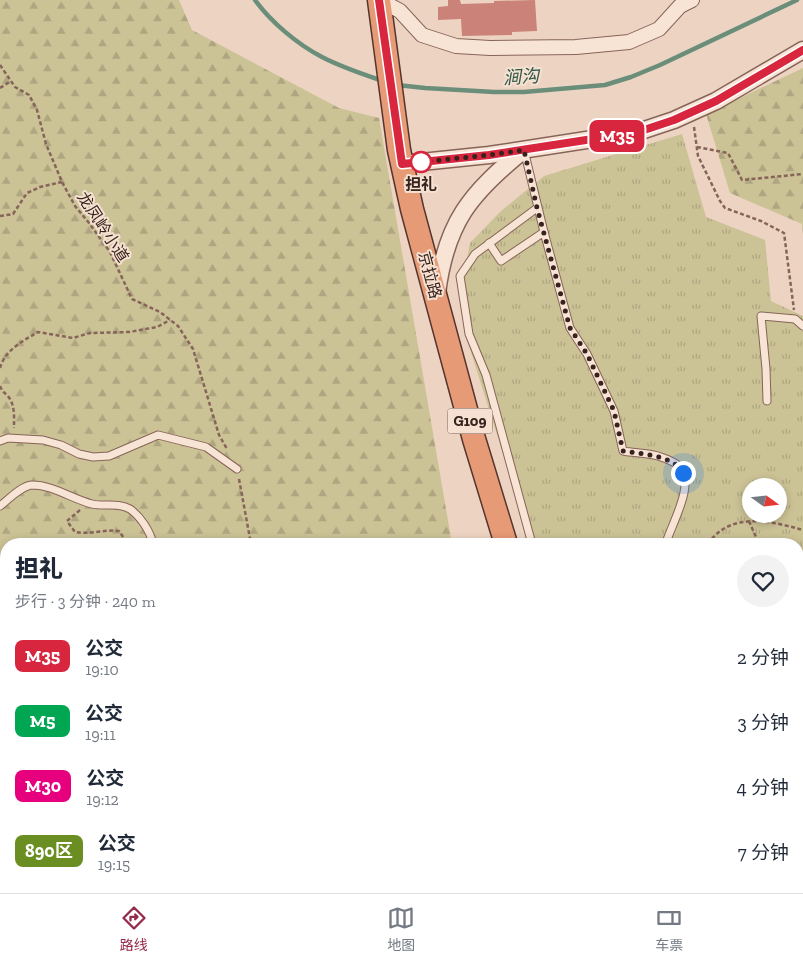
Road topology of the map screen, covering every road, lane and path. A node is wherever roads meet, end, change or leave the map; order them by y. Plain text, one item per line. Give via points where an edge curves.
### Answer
1 (380, 0) edge
2 (692, 0) edge
3 (803, 50) edge
4 (0, 64) edge
5 (11, 81) junction
6 (0, 88) edge
7 (698, 109) junction
8 (697, 147) junction
9 (524, 150) junction
10 (401, 157) junction
11 (803, 174) edge
12 (62, 182) junction
13 (537, 208) junction
14 (0, 216) edge
15 (544, 232) junction
16 (489, 243) junction
17 (436, 297) junction
18 (795, 319) junction
19 (170, 320) junction
20 (803, 326) edge
21 (0, 368) edge
22 (0, 386) edge
23 (767, 401) dead end
24 (8, 438) junction
25 (0, 441) edge
26 (237, 469) junction
27 (93, 504) junction
28 (0, 506) edge
29 (742, 522) edge
30 (750, 523) edge
31 (779, 523) edge
32 (803, 530) edge
33 (124, 538) edge
34 (152, 538) edge
35 (250, 538) edge
36 (504, 538) edge
37 (530, 538) edge
38 (668, 538) edge
39 (714, 538) edge
40 (756, 538) edge

1 - 2 street via 400,11 422,35 456,46 576,48 629,42 659,29 680,6
1 - 10 highway, 京拉路 / G109
3 - 7 street
4 - 5 path, 龙凤岭小道
5 - 6 path
5 - 12 path, 龙凤岭小道 via 29,95 37,110 46,144
7 - 8 path via 694,128
7 - 9 street via 638,132
8 - 11 path via 728,153 742,180
8 - 18 path via 698,156 725,208 784,233
9 - 10 street via 489,155
9 - 13 lane
9 - 17 street via 484,184 462,213 444,254
10 - 17 highway, 京拉路 / G109
12 - 14 path via 27,194 13,214
12 - 19 path, 龙凤岭小道 via 74,206 110,252 132,299
13 - 15 lane
13 - 16 lane
15 - 16 lane via 501,261
15 - 38 lane via 570,328 587,354 614,411 623,451 659,456 680,466 683,473 686,483 684,494
16 - 37 lane via 475,254 460,276 469,334 486,375
17 - 36 highway, 京拉路 / G109
18 - 20 lane
18 - 23 lane via 761,316
19 - 21 path via 157,327 90,333 73,338 38,332 17,345 2,360
19 - 26 path, 龙凤岭小道 via 194,349 219,435
22 - 24 path via 11,400 14,415 14,428
24 - 25 lane
24 - 26 lane via 43,440 93,457 109,456 158,435 206,447
26 - 35 path, 龙凤岭小道
27 - 28 lane via 47,487 32,485
27 - 33 path via 76,512 67,521 74,532 119,531
27 - 34 lane via 122,506 132,511
29 - 39 path via 720,531
30 - 40 path
31 - 32 path

